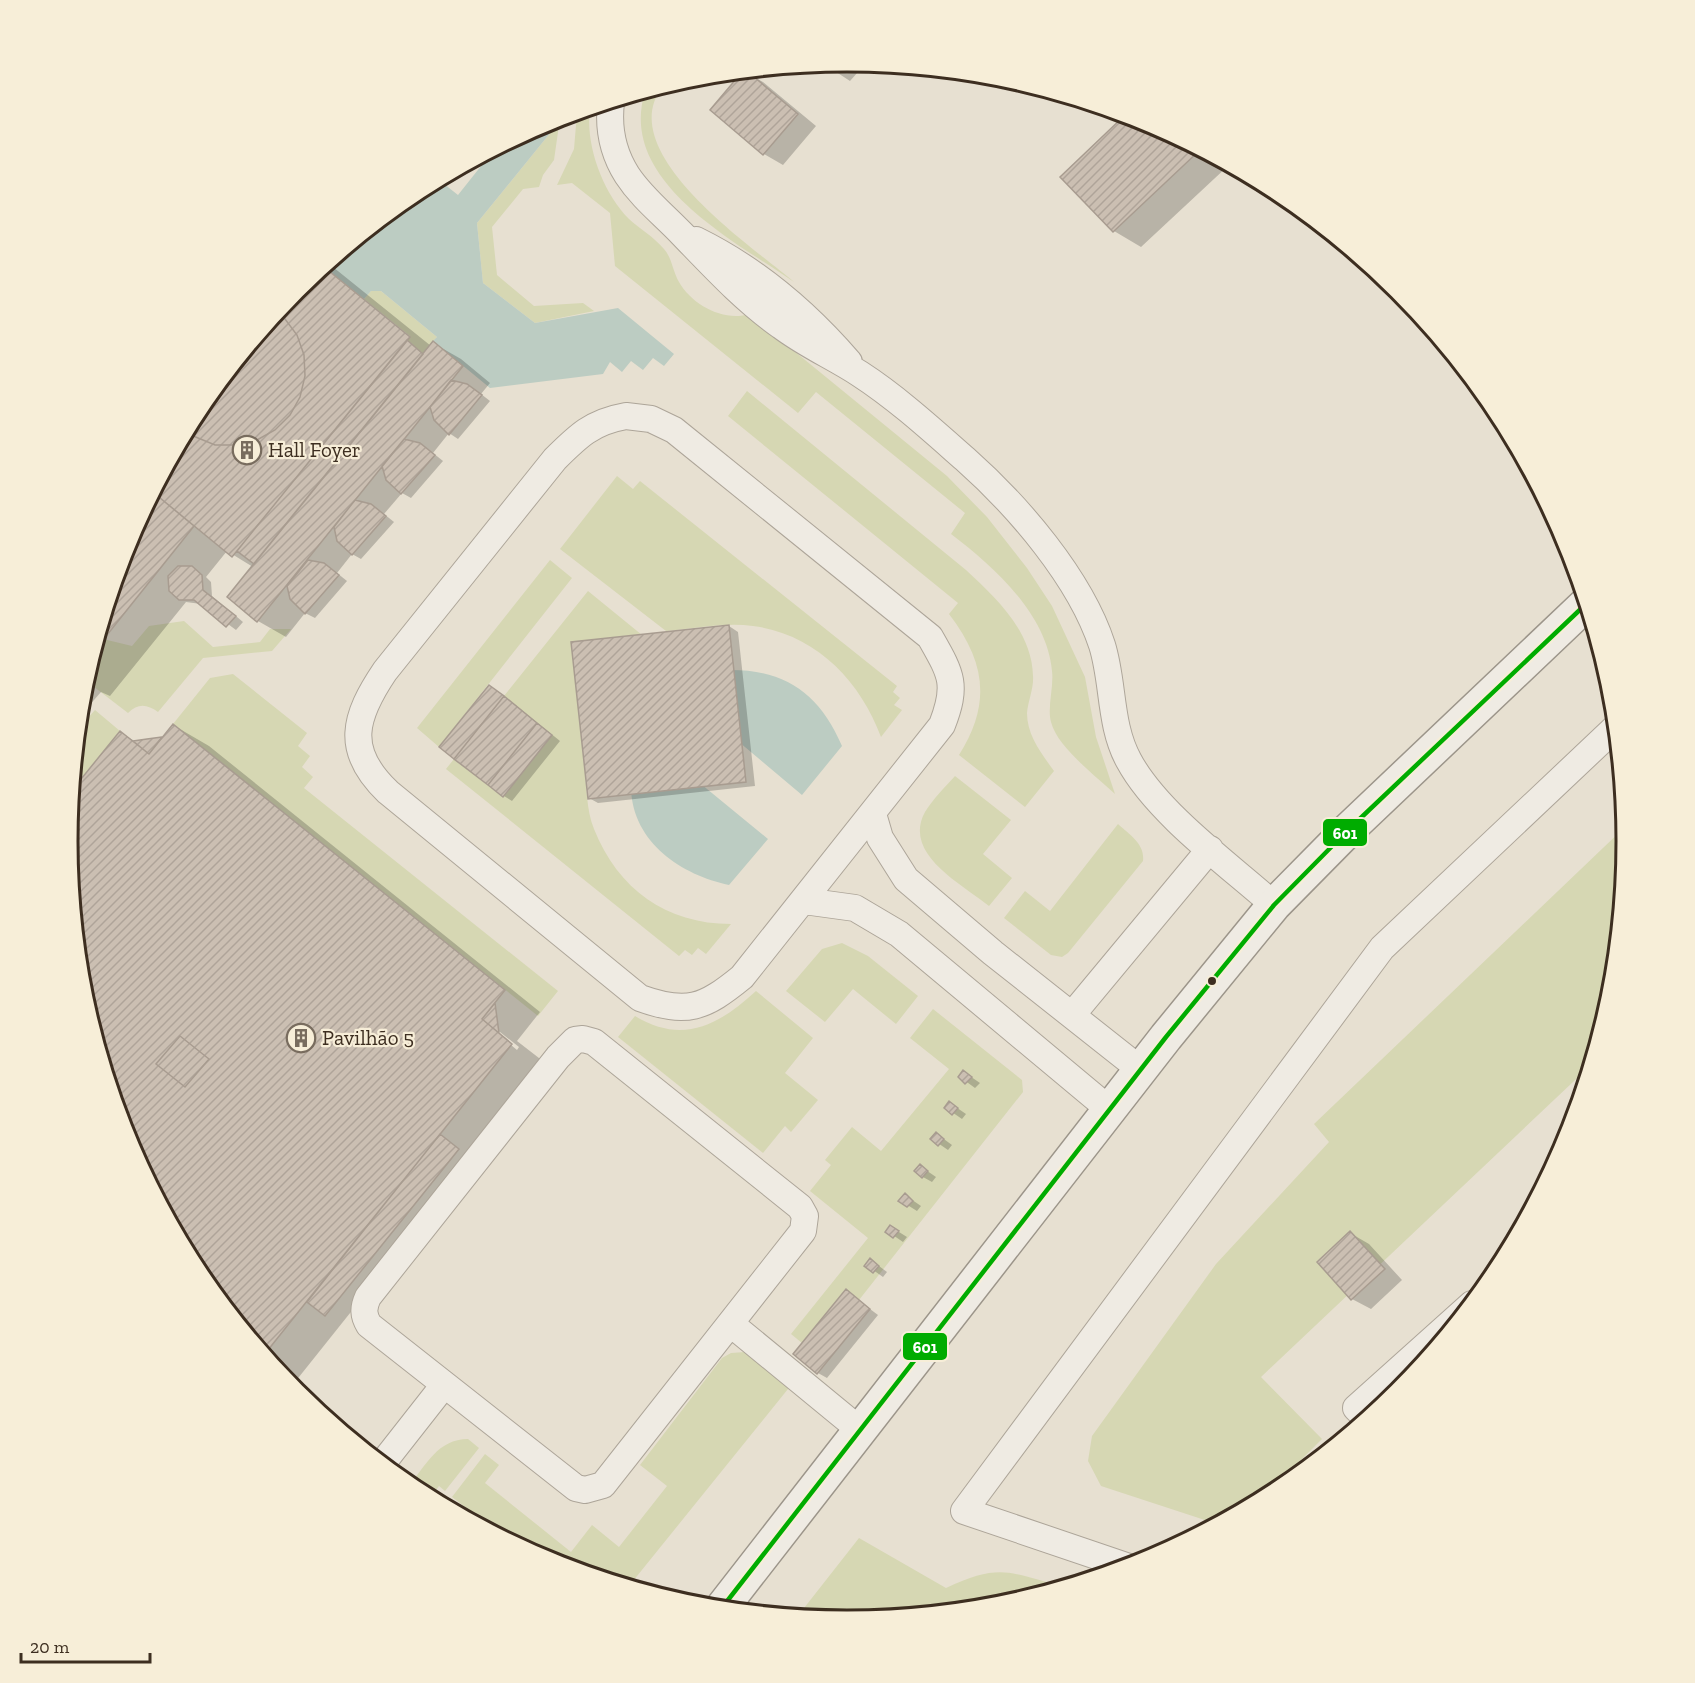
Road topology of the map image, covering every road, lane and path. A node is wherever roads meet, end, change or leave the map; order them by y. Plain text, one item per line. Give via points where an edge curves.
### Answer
1 (610, 110) edge
2 (1581, 610) edge
3 (1609, 734) edge
4 (873, 814) junction
5 (1210, 849) junction
6 (804, 901) junction
7 (1274, 905) junction
8 (1072, 1015) junction
9 (1141, 1070) junction
10 (1110, 1110) junction
11 (731, 1324) junction
12 (1417, 1359) edge
13 (444, 1385) junction
14 (1362, 1414) edge
15 (860, 1430) junction
16 (387, 1458) edge
17 (1114, 1563) edge
18 (728, 1601) edge

1 - 5 lane via 613,145 626,173 650,203 680,231 733,258 767,283 823,331 860,374 968,462 1063,569 1102,644 1115,722 1127,759 1144,786
2 - 7 main road
3 - 17 lane via 1382,948 964,1511
4 - 6 lane
4 - 6 lane via 942,725 952,700 949,670 930,637 674,430 651,419 626,416 604,420 580,434 555,459 385,670 366,699 358,732 360,750 373,777 640,998 668,1008 693,1007 720,995 742,977
4 - 8 lane via 880,838 906,879
5 - 7 lane
5 - 8 lane
6 - 10 lane via 855,908 899,934
7 - 9 main road
8 - 9 lane
9 - 10 main road
10 - 15 main road
11 - 13 lane via 603,1485 595,1489 576,1488
11 - 13 lane via 803,1232 805,1216 791,1200 594,1042 575,1040 364,1306 369,1325
11 - 15 lane
12 - 14 lane via 1356,1408
13 - 16 lane
15 - 18 main road

